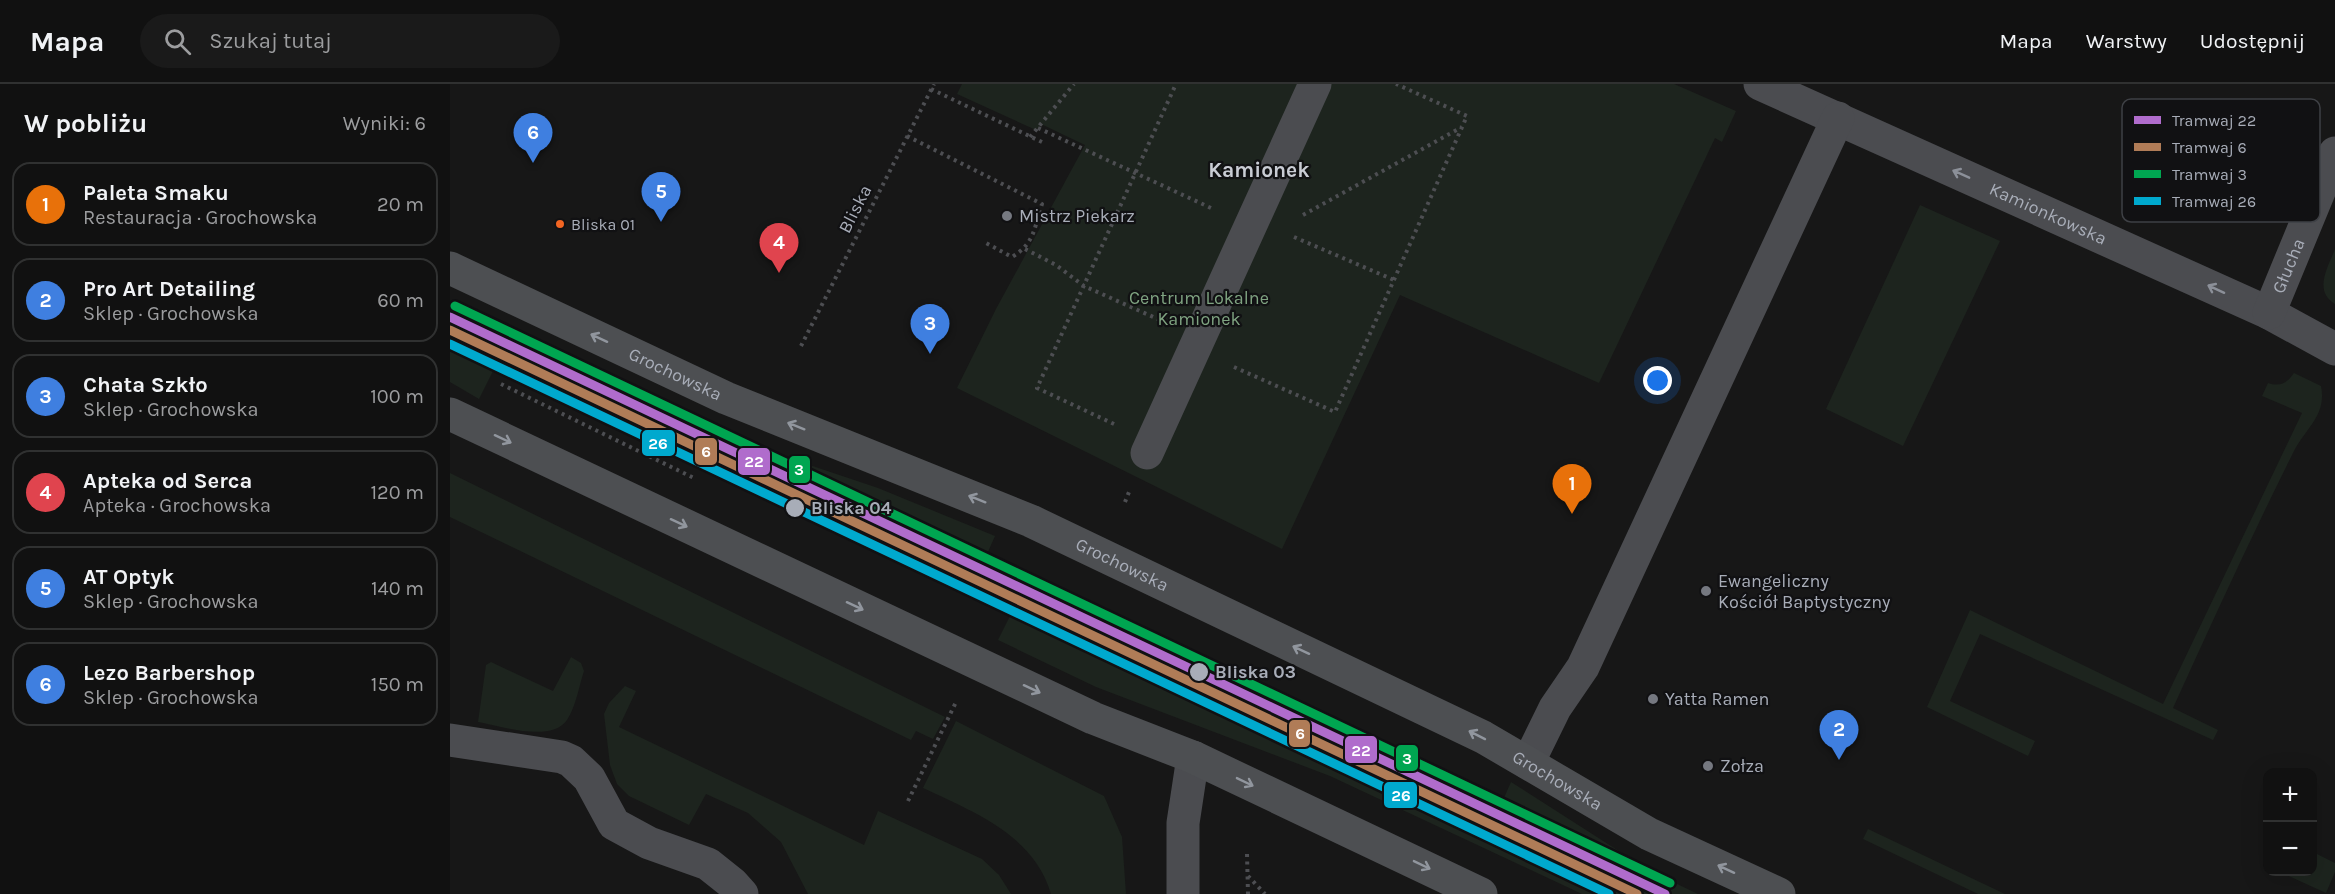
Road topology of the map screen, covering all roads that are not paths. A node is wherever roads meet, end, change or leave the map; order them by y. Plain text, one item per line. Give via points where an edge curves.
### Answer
1 (1315, 84) edge
2 (1760, 84) edge
3 (1838, 118) junction
4 (2335, 153) edge
5 (2320, 189) edge
6 (2307, 222) edge
7 (450, 268) edge
8 (2269, 313) junction
9 (2335, 349) edge
10 (450, 414) edge
11 (1149, 448) road end
12 (450, 740) edge
13 (1193, 757) junction
14 (1528, 763) junction
15 (742, 894) edge
16 (1183, 894) edge
17 (1481, 894) edge
18 (1779, 894) edge

1 - 11 street
2 - 3 street, Kamionkowska
8 -> 3 street, Kamionkowska
3 - 14 street via 1583,667 1555,708
4 - 5 street, Głucha
6 - 8 street, Głucha
14 -> 7 main road, Grochowska via 1483,737 1031,521 726,398
8 - 9 street, Kamionkowska
10 -> 13 main road via 1093,718
12 - 15 street via 571,761 589,778 614,824 649,843 708,864
13 - 16 street via 1183,823
13 -> 17 main road
18 -> 14 main road, Grochowska via 1649,834

